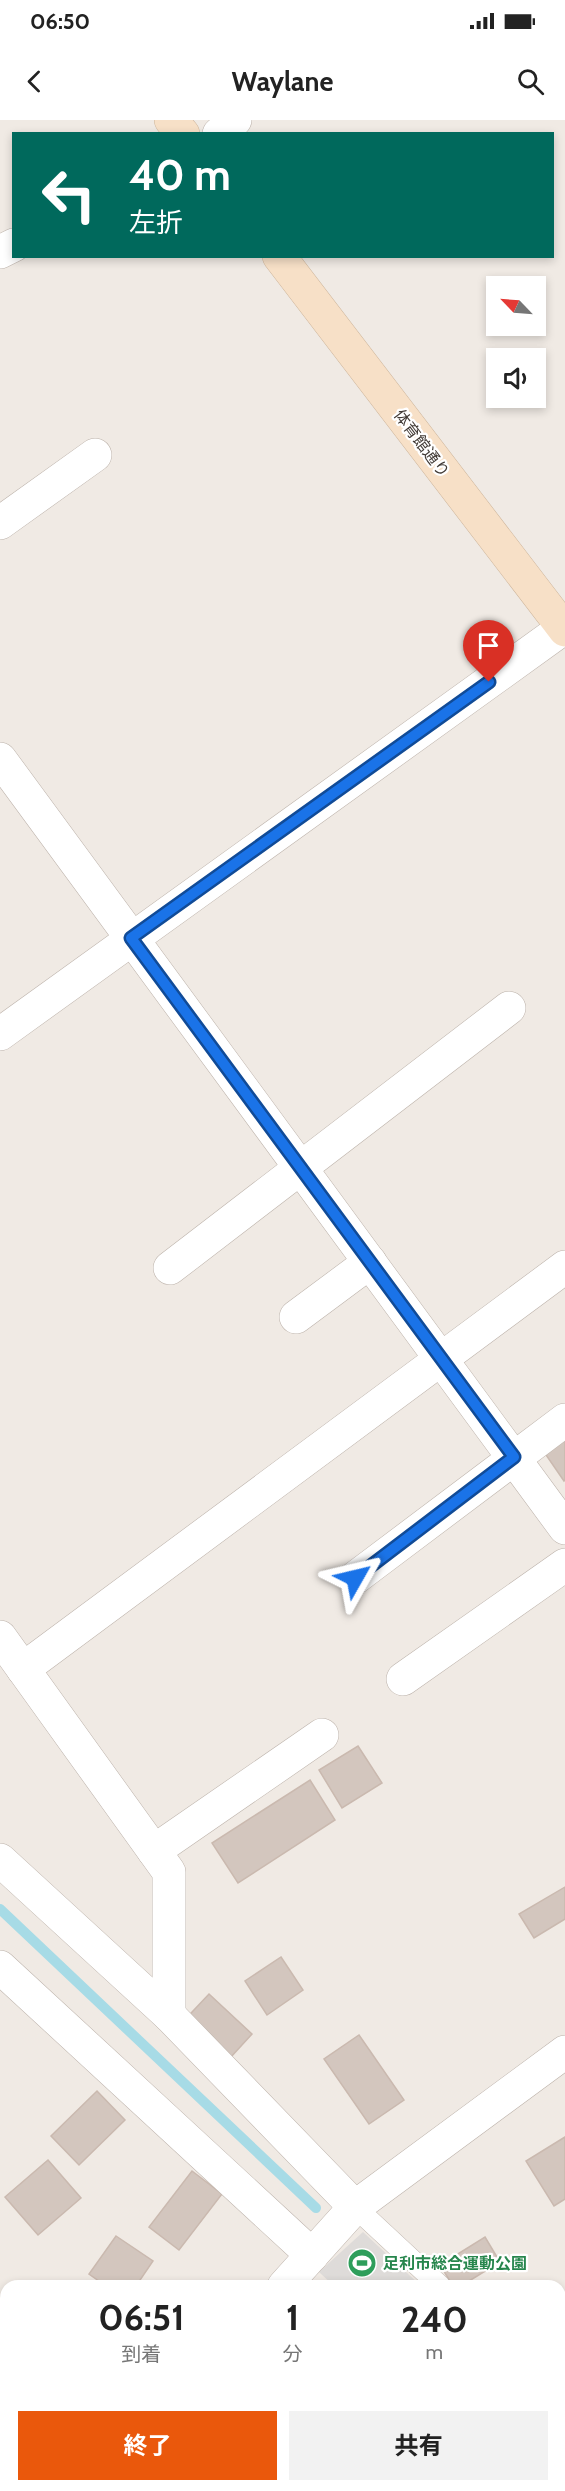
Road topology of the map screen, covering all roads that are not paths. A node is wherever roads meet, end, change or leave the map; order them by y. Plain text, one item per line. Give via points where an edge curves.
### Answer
1 (171, 120) edge
2 (235, 120) edge
3 (181, 132) edge
4 (221, 132) edge
5 (281, 258) edge
6 (95, 455) dead end
7 (0, 523) edge
8 (565, 628) edge
9 (0, 759) edge
10 (131, 938) junction
11 (509, 1008) dead end
12 (0, 1034) edge
13 (300, 1168) junction
14 (370, 1262) junction
15 (565, 1267) edge
16 (170, 1268) dead end
17 (296, 1317) dead end
18 (442, 1359) junction
19 (565, 1420) edge
20 (514, 1457) junction
21 (565, 1528) edge
22 (565, 1565) edge
23 (355, 1578) dead end
24 (0, 1637) edge
25 (23, 1669) junction
26 (404, 1679) dead end
27 (322, 1735) dead end
28 (154, 1851) junction
29 (0, 1860) edge
30 (0, 1967) edge
31 (169, 2015) junction
32 (565, 2052) edge
33 (355, 2207) junction
34 (312, 2255) junction
35 (289, 2280) edge
36 (434, 2280) edge

1 - 3 street
2 - 4 street
5 - 8 street, 体育館通り
6 - 7 street
8 - 10 street
9 - 10 street
10 - 12 street
10 - 13 street
11 - 13 street
13 - 14 street
13 - 16 street
14 - 17 street
14 - 18 street
15 - 18 street
18 - 20 street
18 - 25 street
19 - 20 street
20 - 21 street
20 - 23 street
22 - 26 street
24 - 25 street
25 - 28 street
27 - 28 street
28 - 31 street via 169,1872
29 - 31 street
30 - 34 street
31 - 33 street
32 - 33 street
33 - 34 street
33 - 36 lane
34 - 35 street

